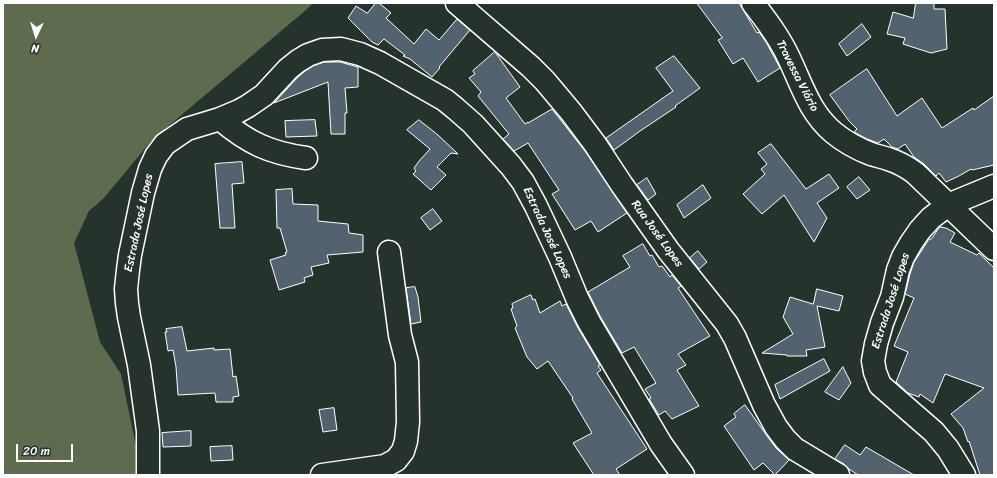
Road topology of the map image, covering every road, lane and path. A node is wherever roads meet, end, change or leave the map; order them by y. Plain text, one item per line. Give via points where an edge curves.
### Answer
1 (457, 3) edge
2 (753, 3) edge
3 (220, 119) junction
4 (306, 158) dead end
5 (994, 186) edge
6 (948, 205) junction
7 (994, 249) edge
8 (388, 252) dead end
9 (148, 475) edge
10 (322, 475) edge
11 (683, 475) edge
12 (838, 475) edge
13 (964, 475) edge

1 - 12 street, Rua José Lopes via 532,67 572,112 668,250 727,324 776,427 795,449
2 - 6 street, Travessa Viário via 779,38 810,105 822,121 858,149 905,166
3 - 4 street via 232,130 261,147
3 - 9 street, Estrada José Lopes via 187,129 165,144 150,169 135,232 126,289 128,317 139,365 148,431
3 - 11 street, Estrada José Lopes via 239,111 264,95 298,61 322,50 341,49 360,54 445,100 493,145 523,182 589,322 661,444
5 - 6 street, Estrada José Lopes
6 - 7 street, Travessa Viário
6 - 13 street, Estrada José Lopes via 920,230 903,257 873,361 880,385 934,432
8 - 10 street via 400,335 407,362 406,441 396,460 385,466

